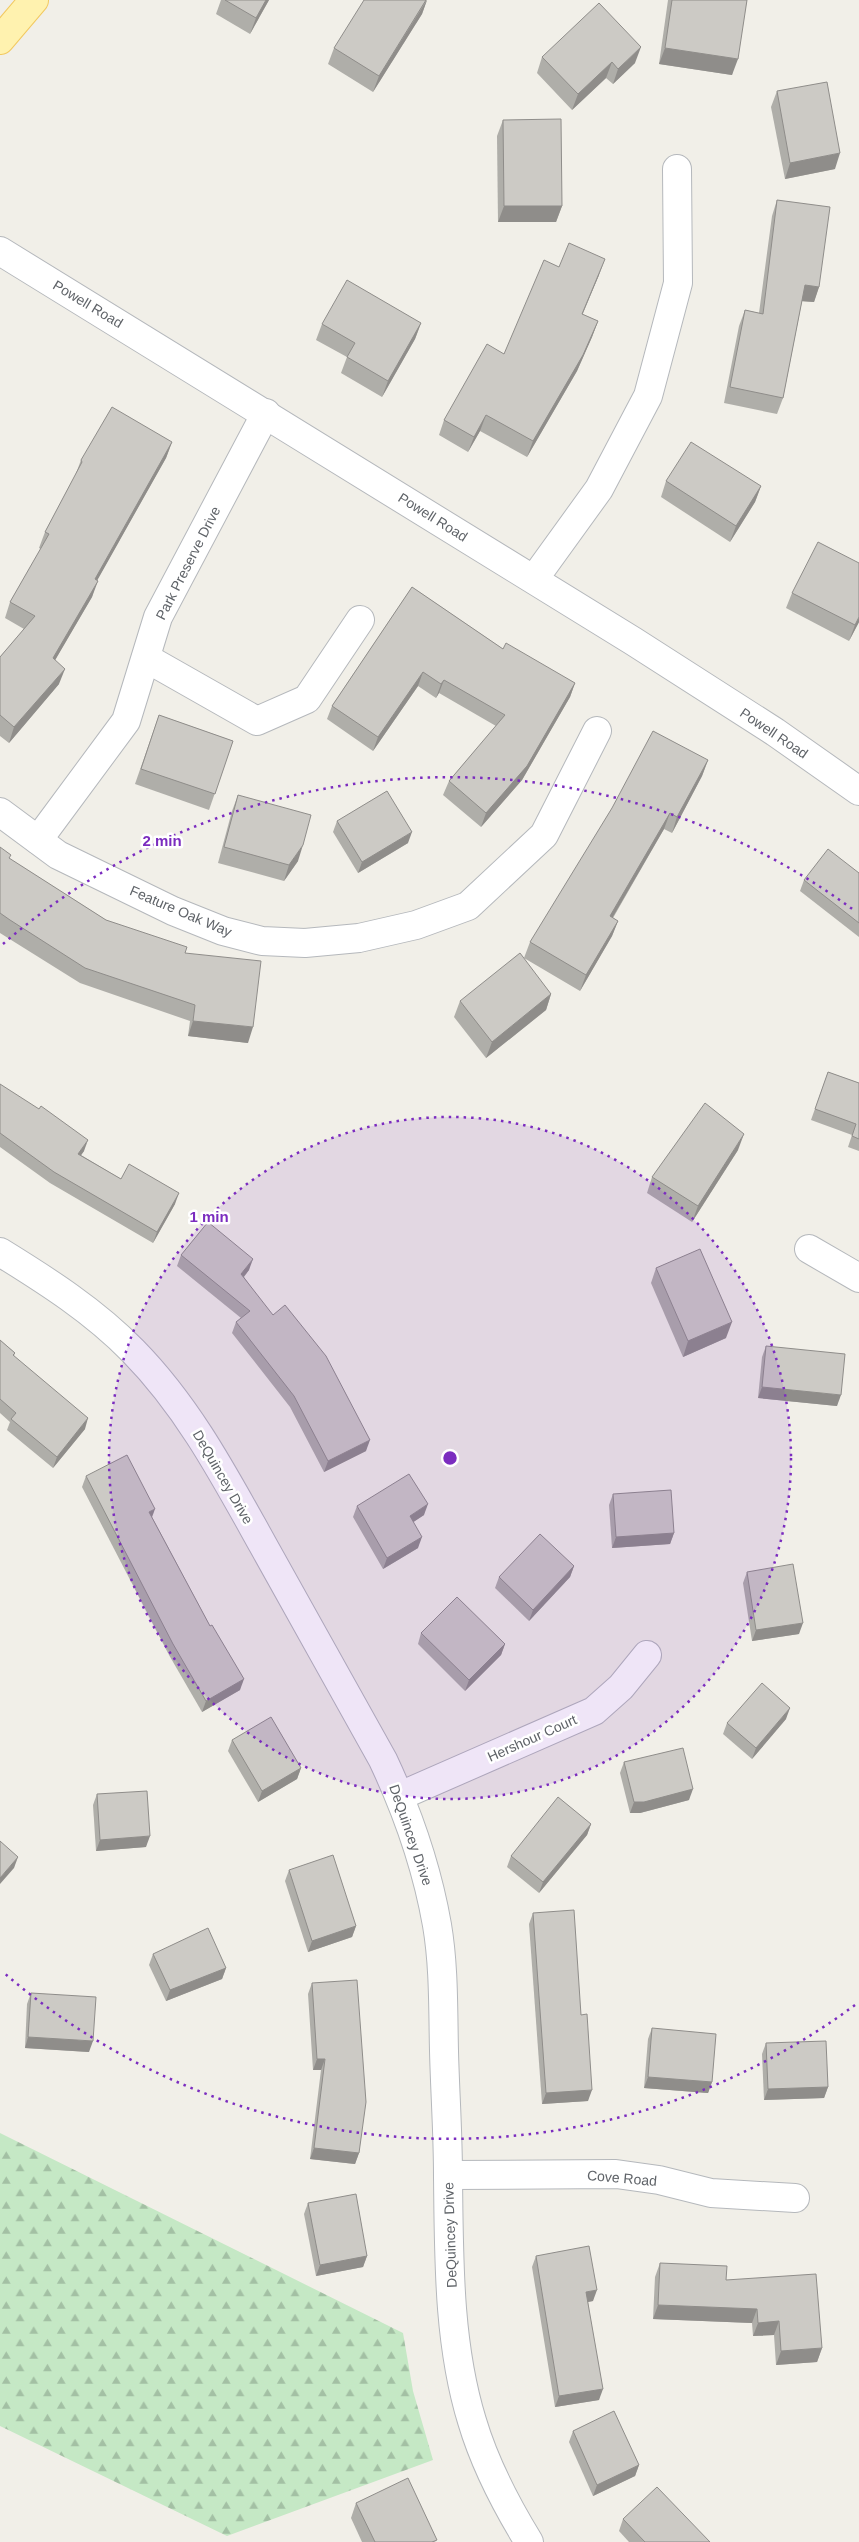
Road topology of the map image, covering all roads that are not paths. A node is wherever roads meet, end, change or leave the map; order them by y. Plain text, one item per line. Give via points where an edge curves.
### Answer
1 (34, 0) edge
2 (0, 40) edge
3 (677, 169) dead end
4 (0, 251) edge
5 (266, 413) junction
6 (534, 579) junction
7 (360, 620) dead end
8 (146, 658) junction
9 (597, 731) dead end
10 (859, 791) edge
11 (0, 812) edge
12 (38, 840) junction
13 (809, 1249) dead end
14 (0, 1252) edge
15 (859, 1278) edge
16 (647, 1655) dead end
17 (400, 1796) junction
18 (448, 2175) junction
19 (795, 2198) dead end
20 (529, 2542) edge

1 - 2 main road
3 - 6 street via 678,283 648,396 599,489
4 - 5 street, Powell Road
5 - 6 street, Powell Road
5 - 8 street, Park Preserve Drive via 158,618
6 - 10 street, Powell Road via 775,732
7 - 8 street via 307,699 257,721
8 - 12 street, Park Preserve Drive via 126,721
9 - 12 street, Feature Oak Way via 544,835 468,906 416,925 359,938 305,943 262,941 223,931 173,911 58,855
11 - 12 street, Feature Oak Way
13 - 15 street
14 - 17 street, DeQuincey Drive via 93,1314 171,1393 206,1445 384,1760
16 - 17 street, Hershour Court via 594,1711
17 - 18 street, DeQuincey Drive via 430,1888 437,1927 442,1982
18 - 19 street, Cove Road via 616,2174 659,2180 711,2193
18 - 20 street, DeQuincey Drive via 448,2240 454,2326 463,2388 487,2464 502,2498

